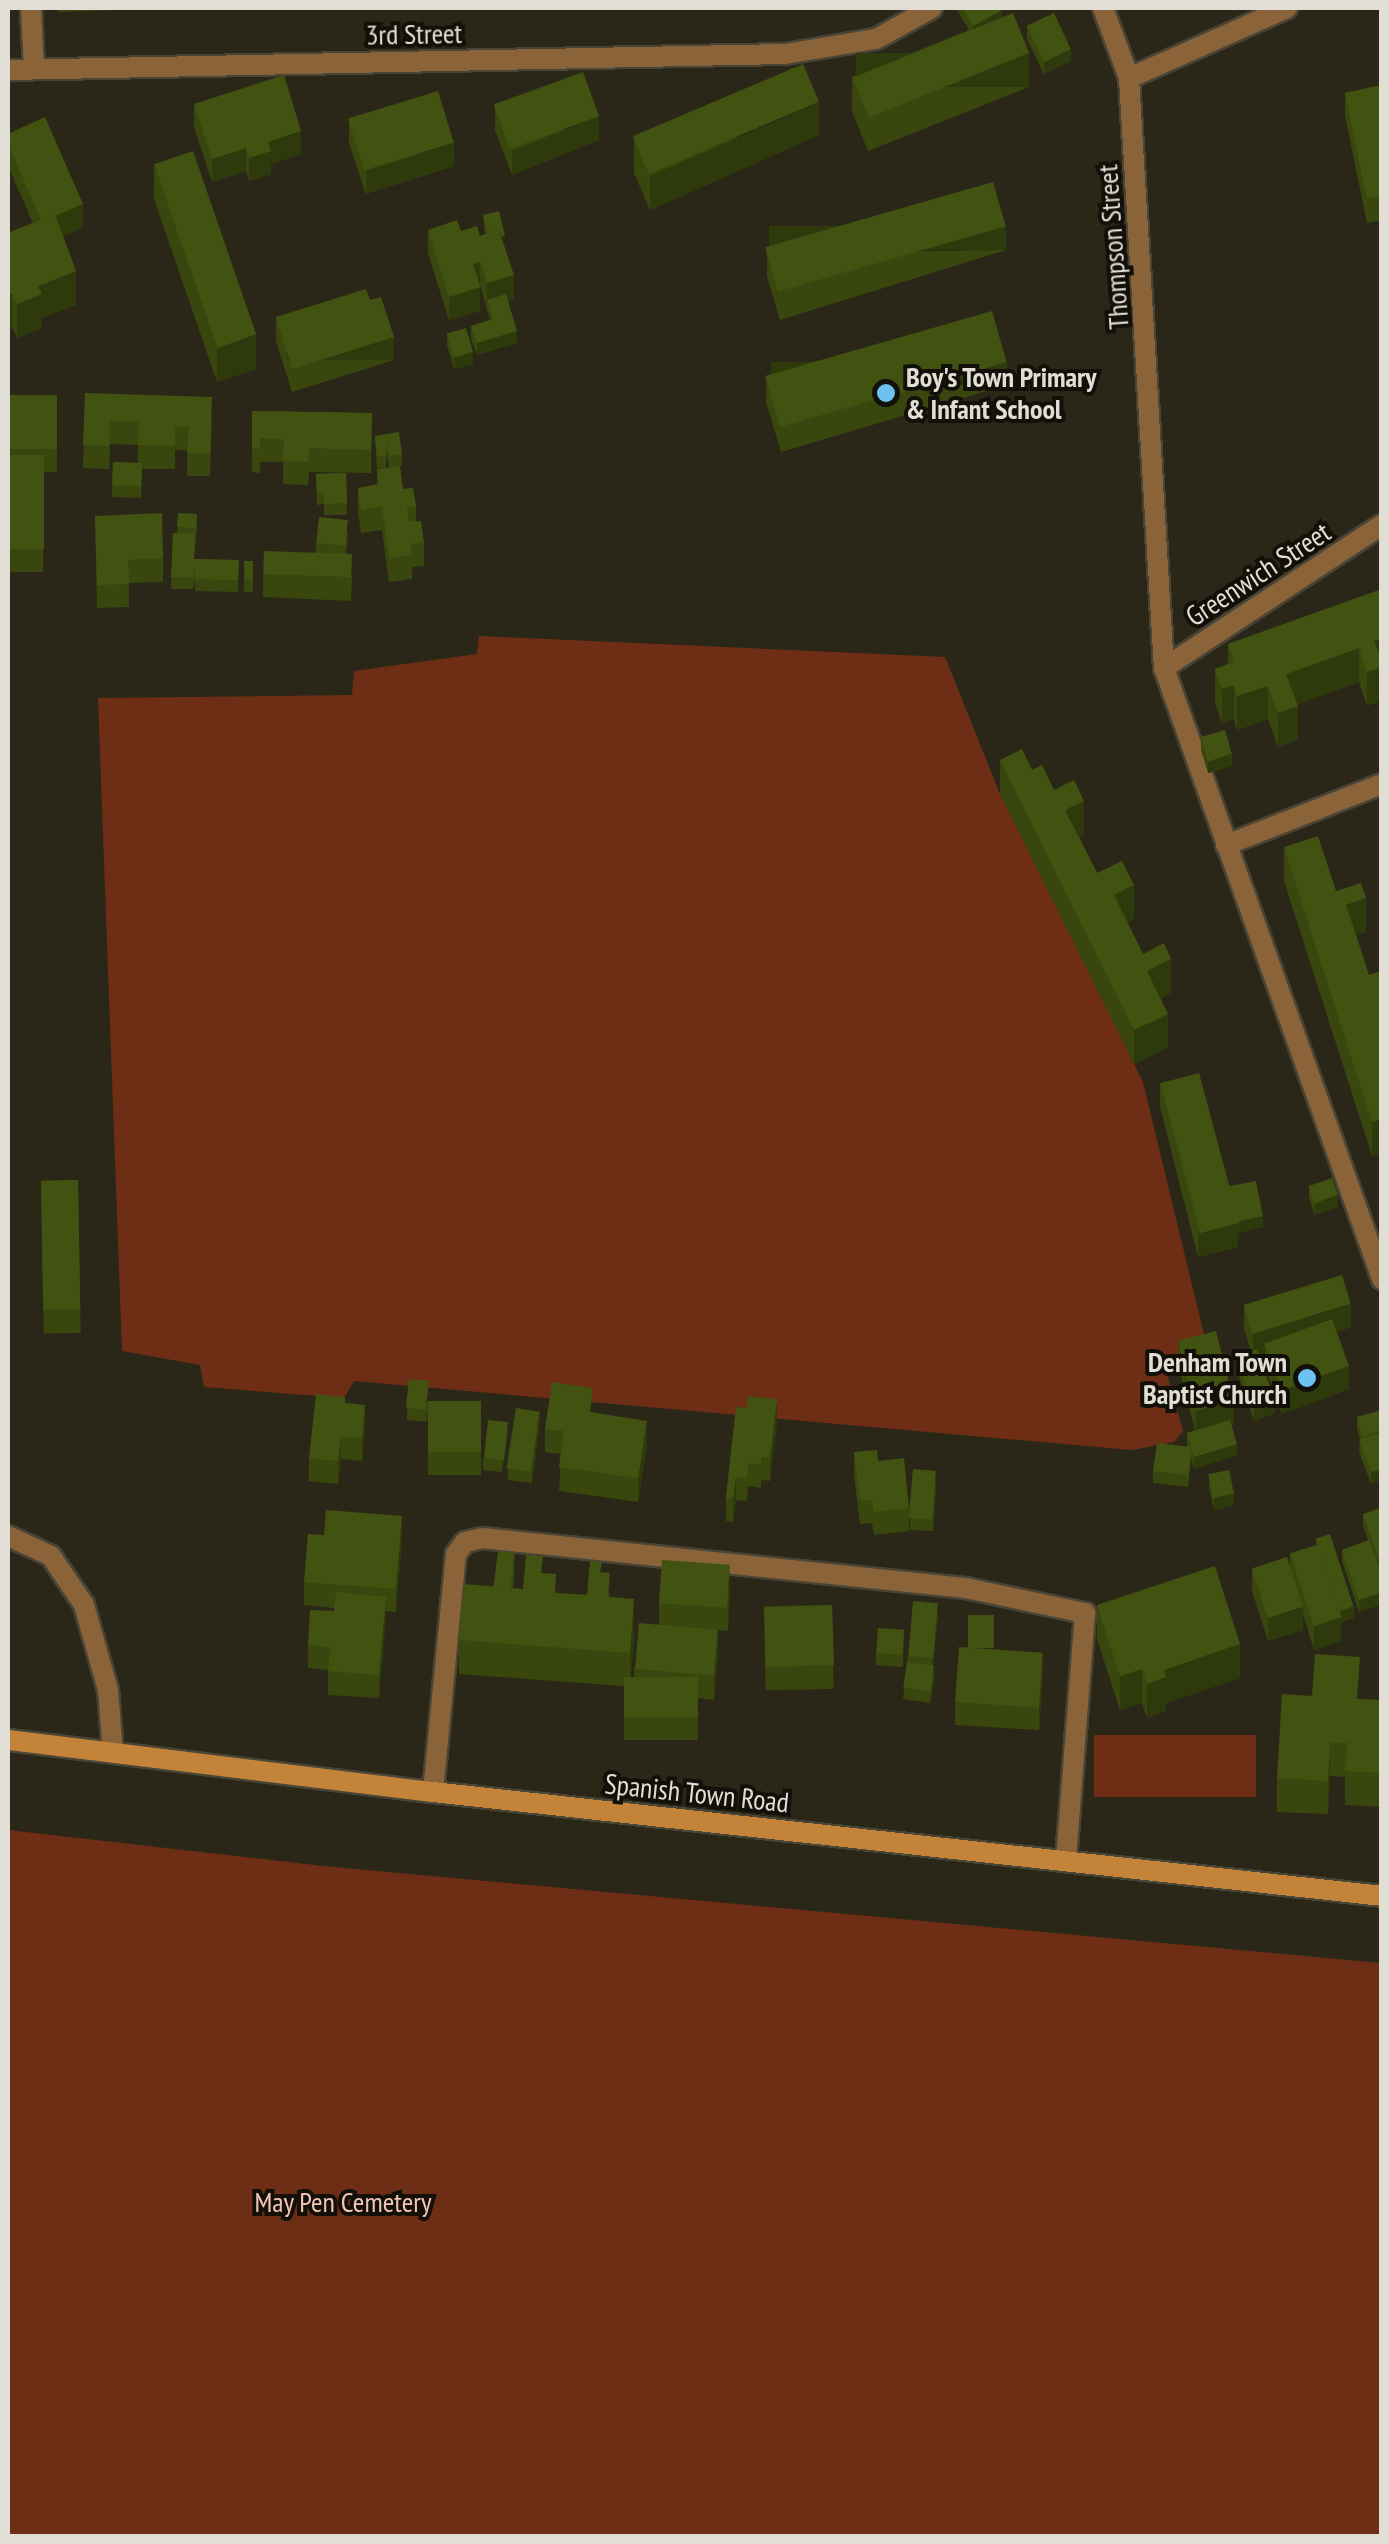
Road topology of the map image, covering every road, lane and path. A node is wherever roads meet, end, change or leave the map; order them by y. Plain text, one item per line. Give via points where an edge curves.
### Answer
1 (32, 8) edge
2 (932, 8) edge
3 (1103, 8) edge
4 (1287, 8) edge
5 (8, 70) edge
6 (34, 70) junction
7 (1129, 78) junction
8 (1382, 526) edge
9 (1164, 668) junction
10 (1382, 784) edge
11 (1226, 845) junction
12 (1382, 1279) edge
13 (8, 1536) edge
14 (8, 1740) edge
15 (114, 1753) junction
16 (434, 1792) junction
17 (1066, 1861) junction
18 (1382, 1896) edge

1 - 6 street
2 - 6 street, 3rd Street via 876,39 785,54
3 - 7 street, Thompson Street
4 - 7 street
5 - 6 street, 3rd Street
7 - 9 street, Thompson Street
8 - 9 street, Greenwich Street
9 - 11 street, Thompson Street
10 - 11 street
11 - 12 street, Thompson Street
13 - 15 street via 51,1556 84,1604 108,1690
14 - 15 main road, Spanish Town Road
15 - 16 main road, Spanish Town Road
16 - 17 main road, Spanish Town Road
16 - 17 street via 456,1554 465,1542 482,1538 966,1588 1085,1612
17 - 18 main road, Spanish Town Road

